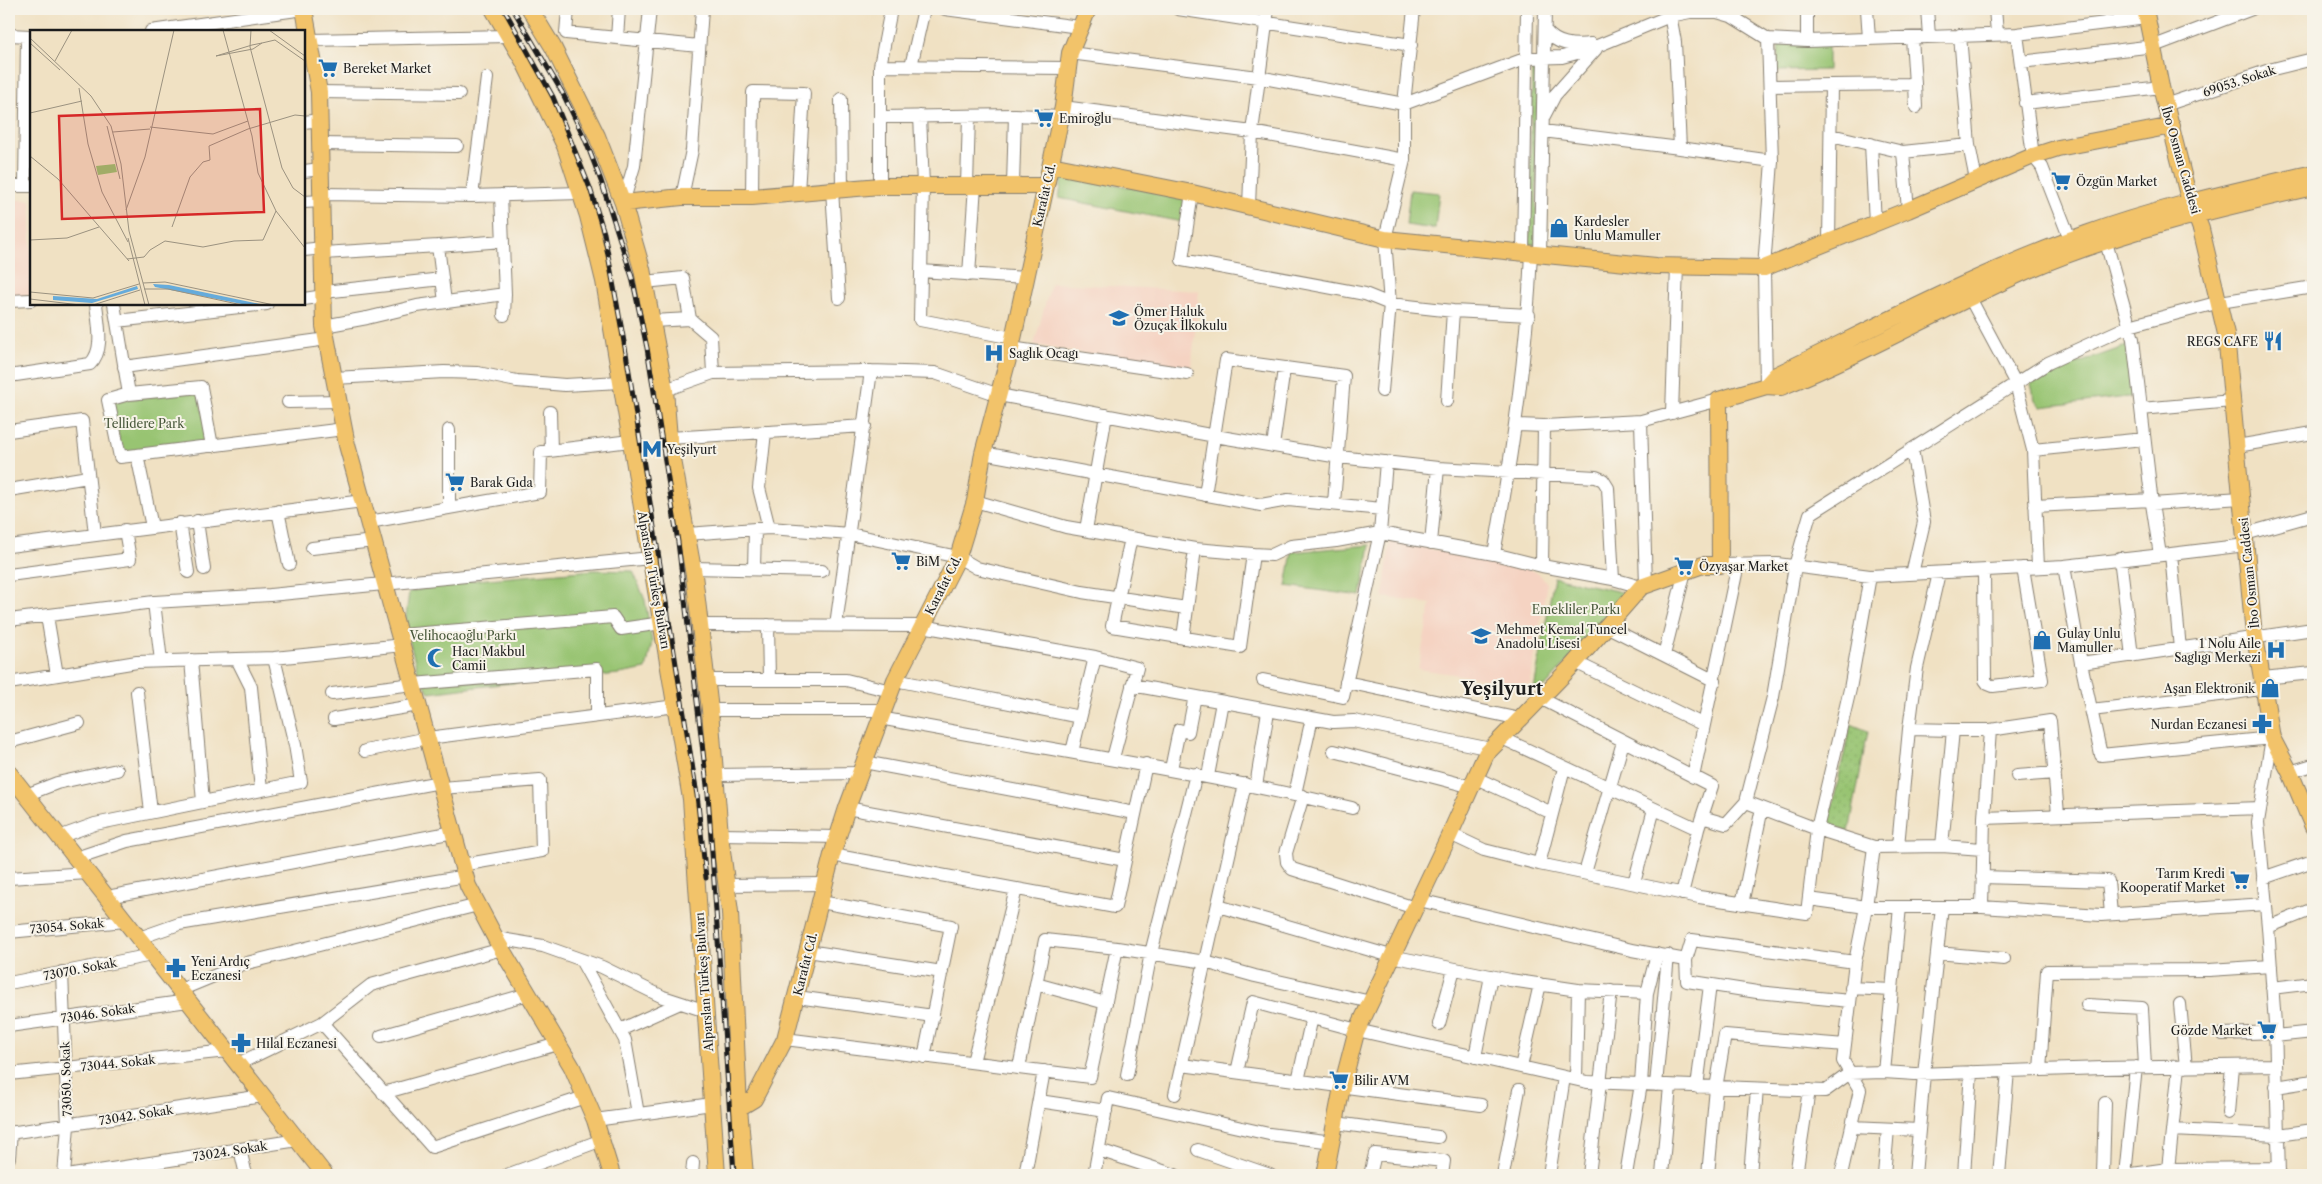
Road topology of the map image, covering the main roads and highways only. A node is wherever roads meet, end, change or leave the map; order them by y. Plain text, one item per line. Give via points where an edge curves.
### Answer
1 (304, 9) edge
2 (493, 9) edge
3 (530, 9) edge
4 (1088, 9) edge
5 (2146, 13) edge
6 (310, 72) edge
7 (312, 121) edge
8 (2172, 126) junction
9 (1051, 165) junction
10 (2313, 173) edge
11 (1045, 186) junction
12 (2313, 187) edge
13 (623, 203) junction
14 (2192, 209) junction
15 (1766, 386) junction
16 (9, 773) edge
17 (2313, 827) edge
18 (739, 1108) junction
19 (325, 1175) edge
20 (612, 1175) edge
21 (716, 1175) edge
22 (745, 1175) edge
23 (1326, 1175) edge

1 - 6 main road via 310,40
2 - 21 main road, Alparslan Türkeş Bulvarı via 524,62 565,146 604,281 691,799
3 - 13 main road via 550,41 597,136
4 - 9 main road, Karafat Cd. via 1069,60
5 - 8 main road, İbo Osman Caddesi
6 - 7 main road via 319,92
7 - 20 main road via 320,144 326,332 344,429 464,870 499,944 572,1067 595,1120
8 - 9 main road via 2058,148 2033,156 1764,268 1677,266 1385,239 1192,193
8 - 14 main road, İbo Osman Caddesi
9 - 11 main road, Karafat Cd.
10 - 14 main road
11 - 13 main road via 880,186 752,197 682,197
11 - 18 main road, Karafat Cd. via 1012,343 983,453 976,501 958,557 893,686 847,808 785,1039 754,1099
12 - 14 main road
13 - 18 main road via 652,320 693,568 727,885
14 - 15 main road via 2025,272 1802,379 1781,387
14 - 15 main road via 2070,239 1981,277 1776,375
14 - 17 main road, İbo Osman Caddesi via 2198,221 2226,334 2255,638 2272,738
15 - 23 main road via 1719,400 1720,564 1703,565 1643,586 1486,754 1357,1030 1342,1087
16 - 19 main road
18 - 22 main road

